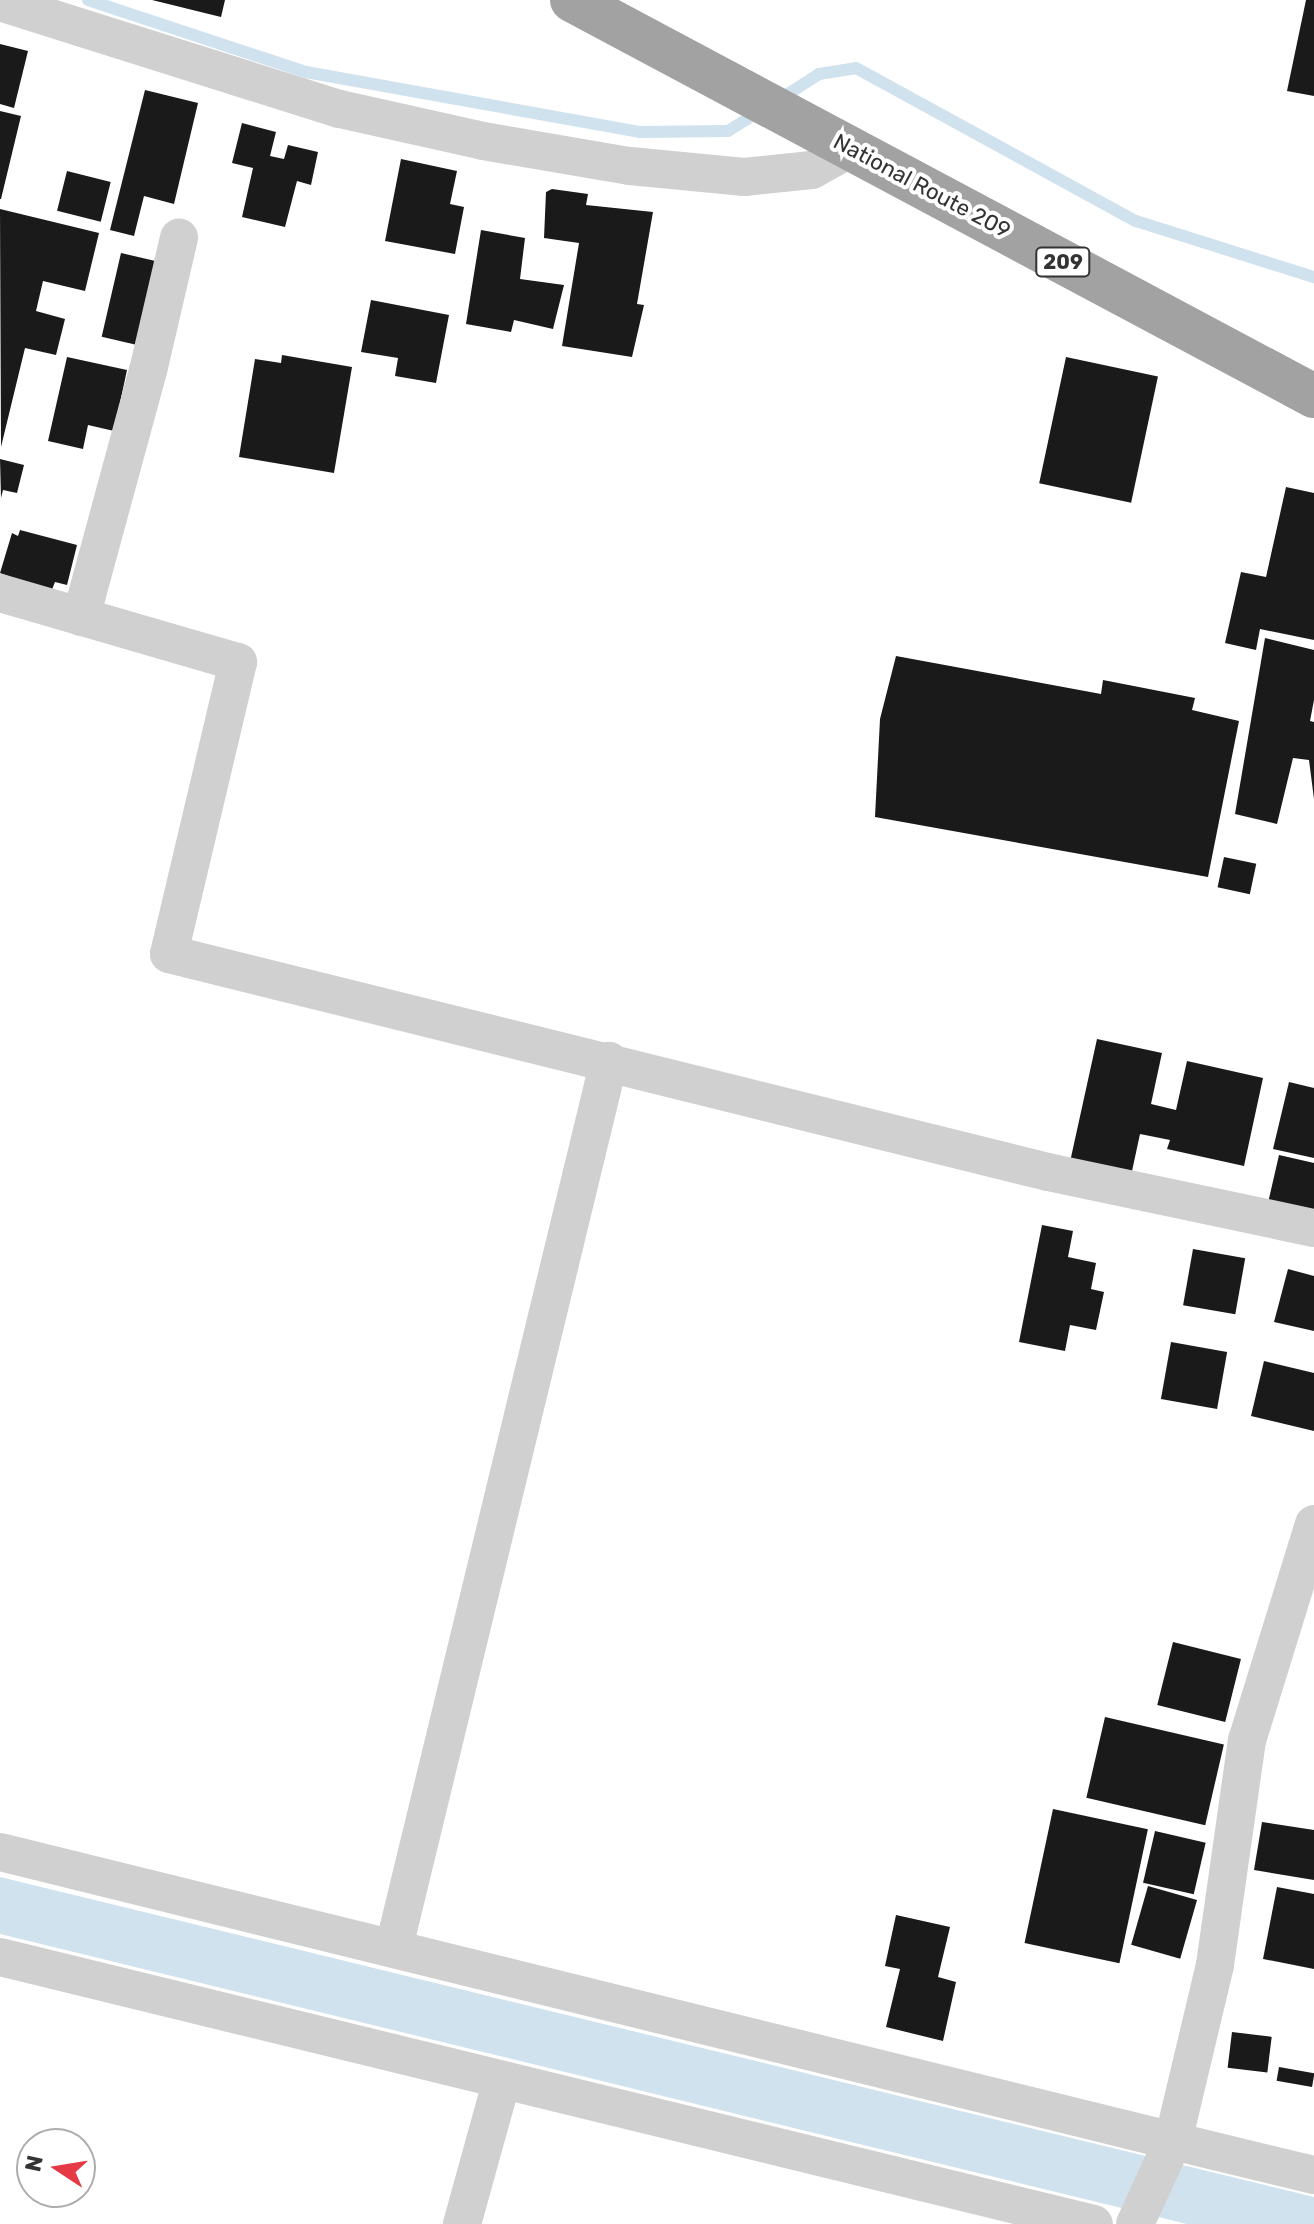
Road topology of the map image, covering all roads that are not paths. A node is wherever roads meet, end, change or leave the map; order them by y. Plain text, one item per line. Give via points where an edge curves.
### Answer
1 (572, 0) edge
2 (0, 2) edge
3 (851, 148) junction
4 (179, 238) dead end
5 (1314, 396) edge
6 (0, 593) edge
7 (81, 617) junction
8 (609, 1061) junction
9 (1314, 1228) edge
10 (1314, 1524) edge
11 (0, 1852) edge
12 (394, 1947) junction
13 (0, 1957) edge
14 (502, 2080) junction
15 (1173, 2141) junction
16 (1314, 2175) edge
17 (462, 2224) edge
18 (1094, 2224) edge
19 (1135, 2224) edge

1 - 3 highway, National Route 209 / 209
2 - 3 street via 340,109 483,141 630,166 744,177 812,170
3 - 5 highway, National Route 209 / 209
4 - 7 street
6 - 7 street
7 - 8 street via 238,662 169,954
8 - 9 street via 1048,1172
8 - 12 street
10 - 15 street via 1247,1740 1215,1965
11 - 12 street
12 - 15 street
13 - 14 street
14 - 17 street
14 - 18 street
15 - 16 street
15 - 19 street

